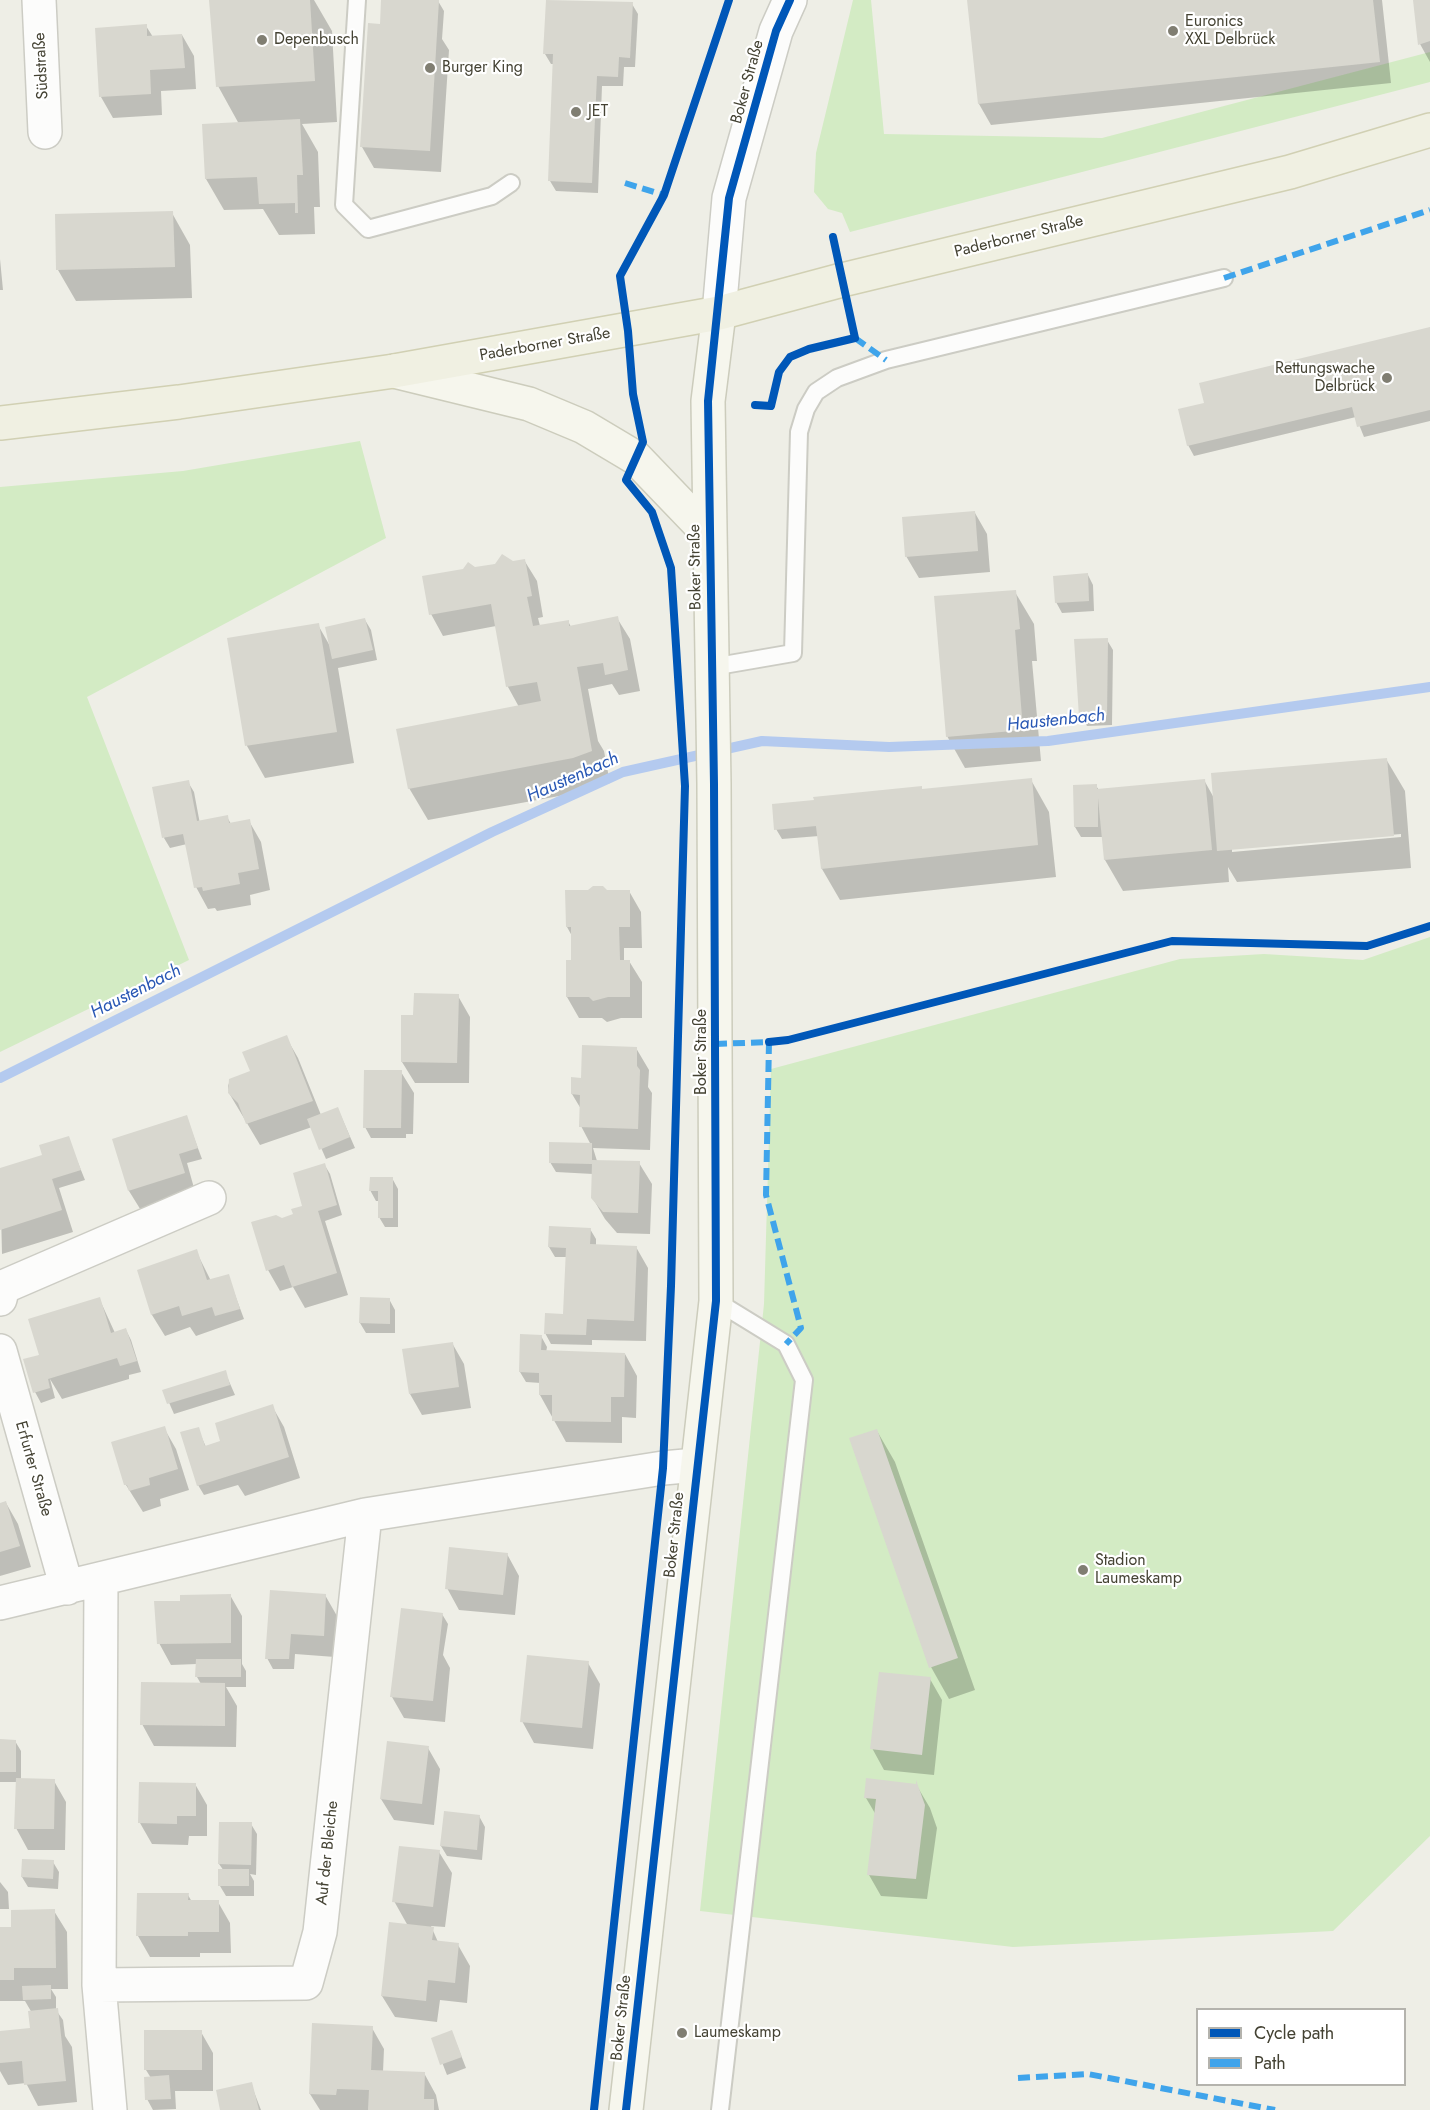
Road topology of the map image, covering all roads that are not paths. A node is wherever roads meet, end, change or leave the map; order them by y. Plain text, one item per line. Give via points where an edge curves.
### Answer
1 (39, 0) edge
2 (357, 0) edge
3 (790, 0) edge
4 (1430, 130) edge
5 (45, 132) dead end
6 (511, 183) dead end
7 (1224, 278) dead end
8 (719, 313) junction
9 (394, 370) junction
10 (0, 423) edge
11 (708, 533) junction
12 (712, 668) junction
13 (209, 1198) dead end
14 (0, 1299) edge
15 (716, 1301) junction
16 (0, 1351) edge
17 (696, 1465) junction
18 (365, 1515) junction
19 (101, 1579) junction
20 (67, 1588) junction
21 (0, 1603) edge
22 (99, 1985) junction
23 (110, 2110) edge
24 (626, 2110) edge
25 (720, 2110) edge

1 - 5 street, Südstraße
2 - 6 lane via 344,205 368,229 492,196
3 - 8 street, Boker Straße via 776,31 729,198
4 - 8 main road, Paderborner Straße via 1290,172
7 - 12 lane via 886,360 837,378 816,392 799,432 793,652
8 - 9 main road, Paderborner Straße
8 - 11 main road, Boker Straße via 708,400
9 - 10 main road, Paderborner Straße via 179,402
9 - 11 main road via 529,404 584,428 636,458
11 - 12 main road, Boker Straße
12 - 15 main road, Boker Straße
13 - 14 street via 3,1287
15 - 17 main road, Boker Straße
15 - 25 lane via 786,1344 804,1380
16 - 20 street, Erfurter Straße
17 - 18 street
17 - 24 main road, Boker Straße
18 - 19 street
18 - 22 street, Auf der Bleiche via 320,1932 306,1983
19 - 20 street
19 - 22 street
20 - 21 street
22 - 23 street

